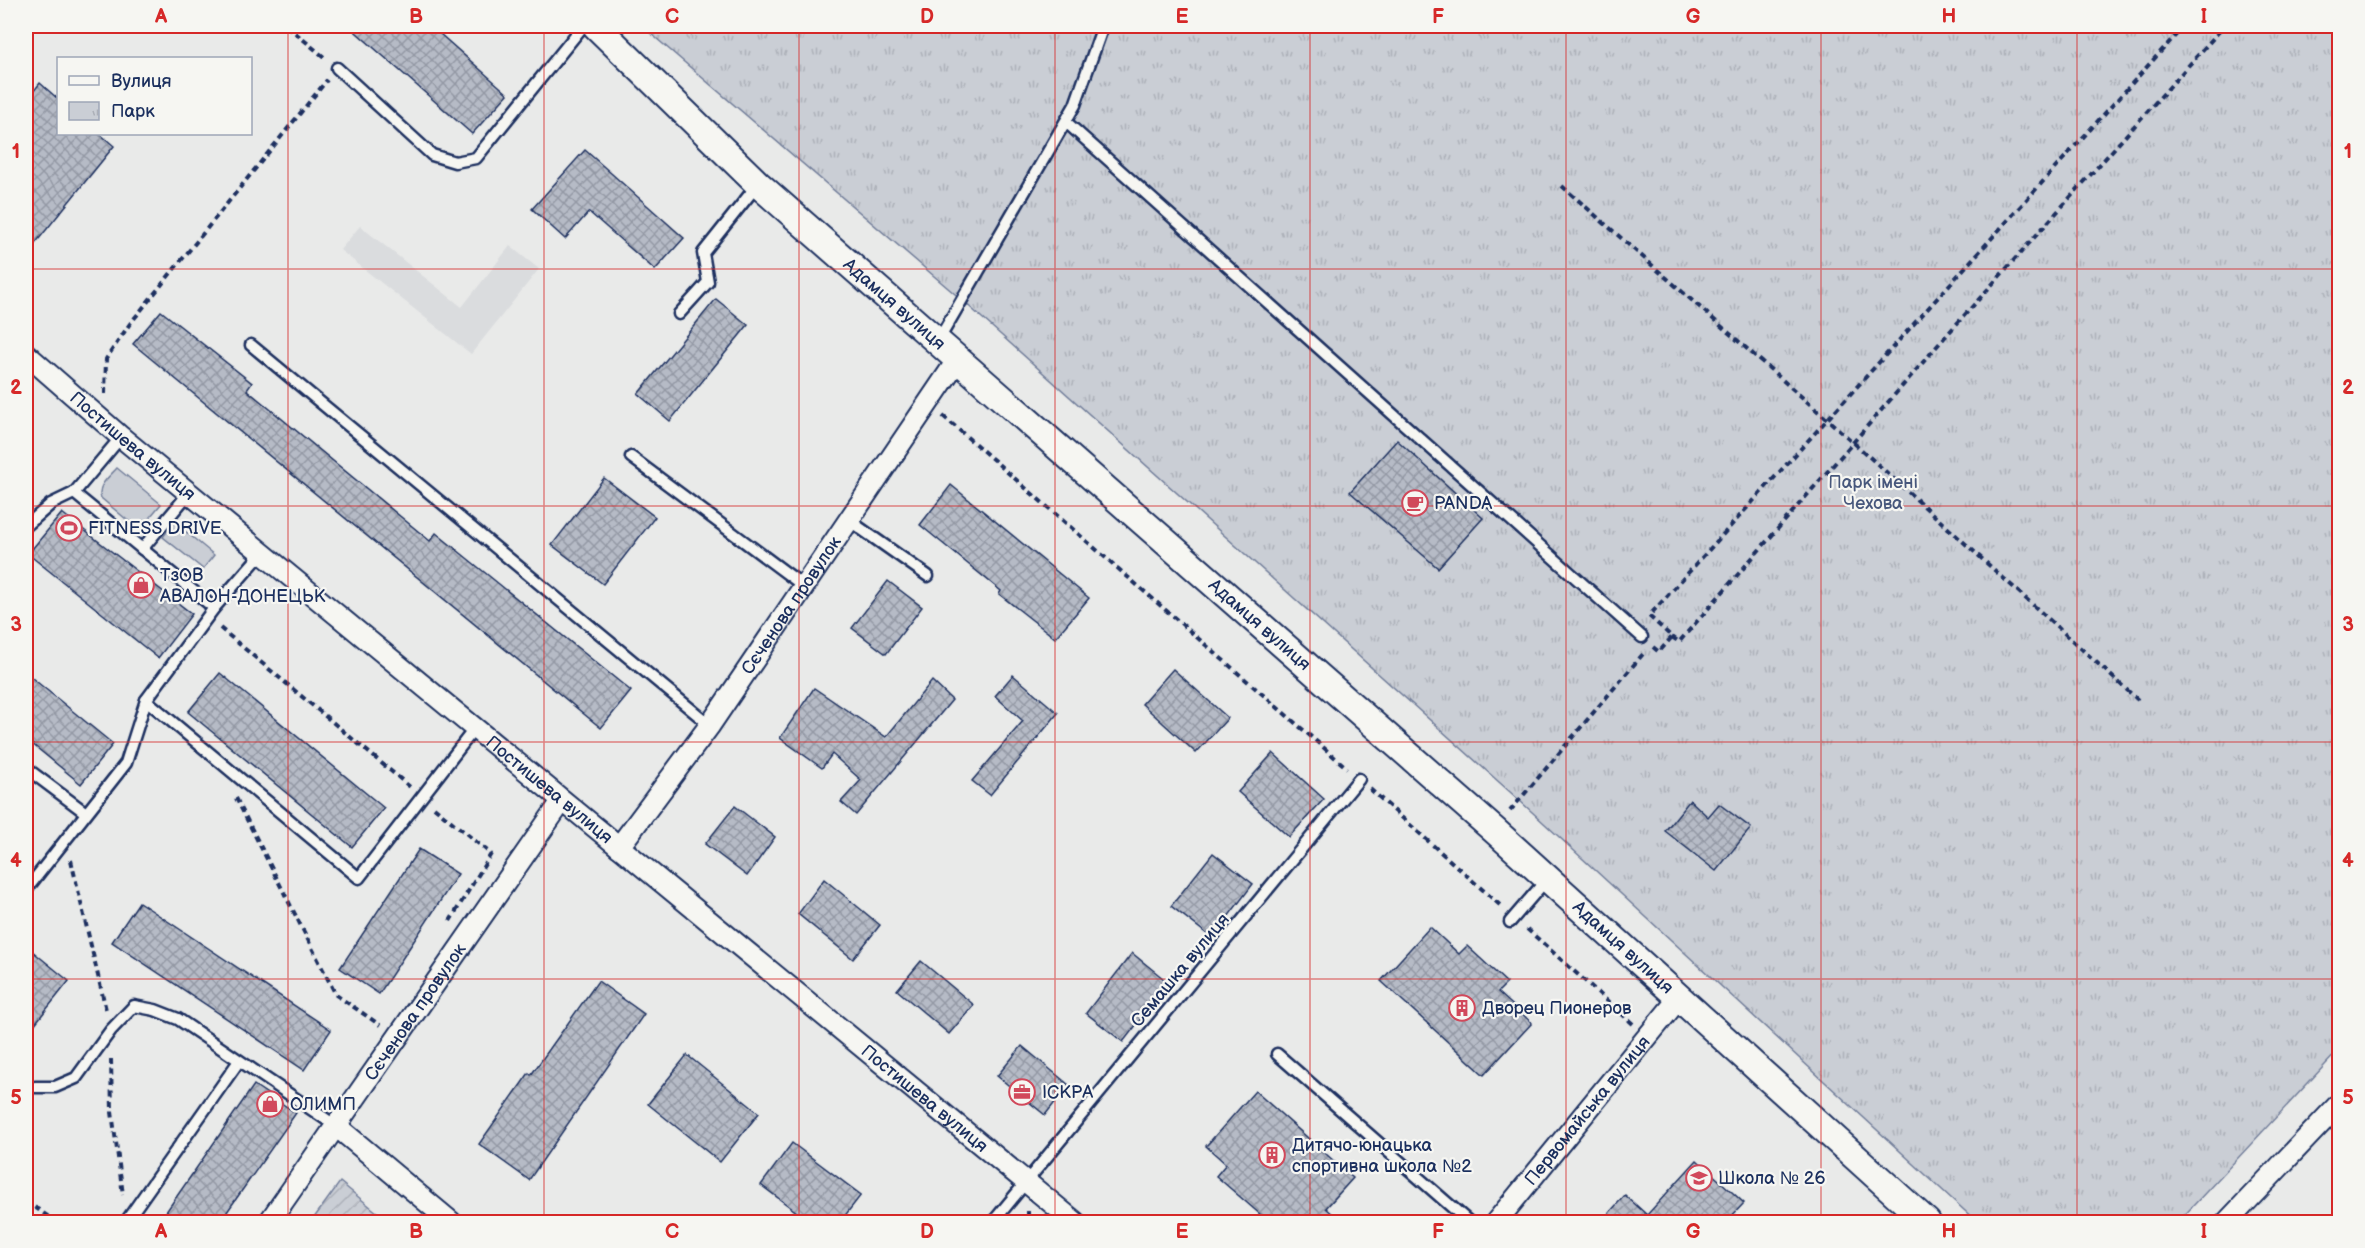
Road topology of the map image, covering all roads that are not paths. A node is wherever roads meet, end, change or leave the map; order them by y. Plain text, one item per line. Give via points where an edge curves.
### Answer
1 (583, 26) edge
2 (596, 26) edge
3 (1103, 26) edge
4 (337, 68) road end
5 (1066, 122) junction
6 (758, 184) junction
7 (679, 314) dead end
8 (938, 341) junction
9 (251, 345) dead end
10 (26, 354) edge
11 (958, 360) junction
12 (121, 437) junction
13 (631, 457) dead end
14 (74, 493) junction
15 (189, 493) junction
16 (850, 521) junction
17 (26, 526) edge
18 (142, 549) junction
19 (262, 553) junction
20 (928, 576) dead end
21 (805, 587) junction
22 (210, 613) junction
23 (1646, 641) road end
24 (146, 700) junction
25 (710, 725) junction
26 (475, 728) junction
27 (26, 768) edge
28 (1359, 779) road end
29 (562, 801) junction
30 (86, 813) junction
31 (619, 847) junction
32 (1547, 879) junction
33 (26, 890) edge
34 (1510, 922) dead end
35 (1679, 998) junction
36 (1277, 1054) dead end
37 (239, 1061) junction
38 (35, 1087) dead end
39 (2340, 1103) edge
40 (336, 1126) junction
41 (1026, 1182) junction
42 (127, 1220) dead end
43 (270, 1222) edge
44 (451, 1222) edge
45 (993, 1222) edge
46 (1075, 1222) edge
47 (1468, 1222) edge
48 (1496, 1222) edge
49 (1927, 1222) edge
50 (2227, 1222) edge

1 - 4 lane via 476,158 455,162 432,155
2 - 6 street, Адамця вулиця
3 - 5 lane
5 - 8 lane
5 - 23 lane
6 - 7 lane via 703,253 708,282
6 - 8 street, Адамця вулиця
8 - 11 street, Адамця вулиця
9 - 25 lane
10 - 12 street, Постишева вулиця
11 - 16 street, Сєченова провулок
11 - 32 street, Адамця вулиця
12 - 14 lane
12 - 15 street, Постишева вулиця
13 - 21 lane
14 - 17 lane via 51,504
14 - 18 lane
15 - 18 lane
15 - 19 street, Постишева вулиця
16 - 20 lane
16 - 21 street, Сєченова провулок
18 - 22 lane
19 - 22 lane
19 - 26 street, Постишева вулиця
21 - 25 street, Сєченова провулок
22 - 24 lane
24 - 26 lane via 359,878
24 - 30 lane via 126,763
25 - 31 street, Сєченова провулок
26 - 29 street, Постишева вулиця
27 - 30 lane
28 - 41 lane, Семашка вулиця
29 - 31 street, Постишева вулиця
29 - 40 street, Сєченова провулок
30 - 33 lane
31 - 41 street, Постишева вулиця
32 - 34 lane
32 - 35 street, Адамця вулиця
35 - 48 street, Первомайська вулиця
35 - 49 street, Адамця вулиця
36 - 47 lane
37 - 38 lane via 178,1019 134,1006 76,1078 55,1087
37 - 40 lane
37 - 42 lane
39 - 50 street
40 - 43 street, Сєченова провулок
40 - 44 street
41 - 45 lane, Семашка вулиця
41 - 46 street, Постишева вулиця

